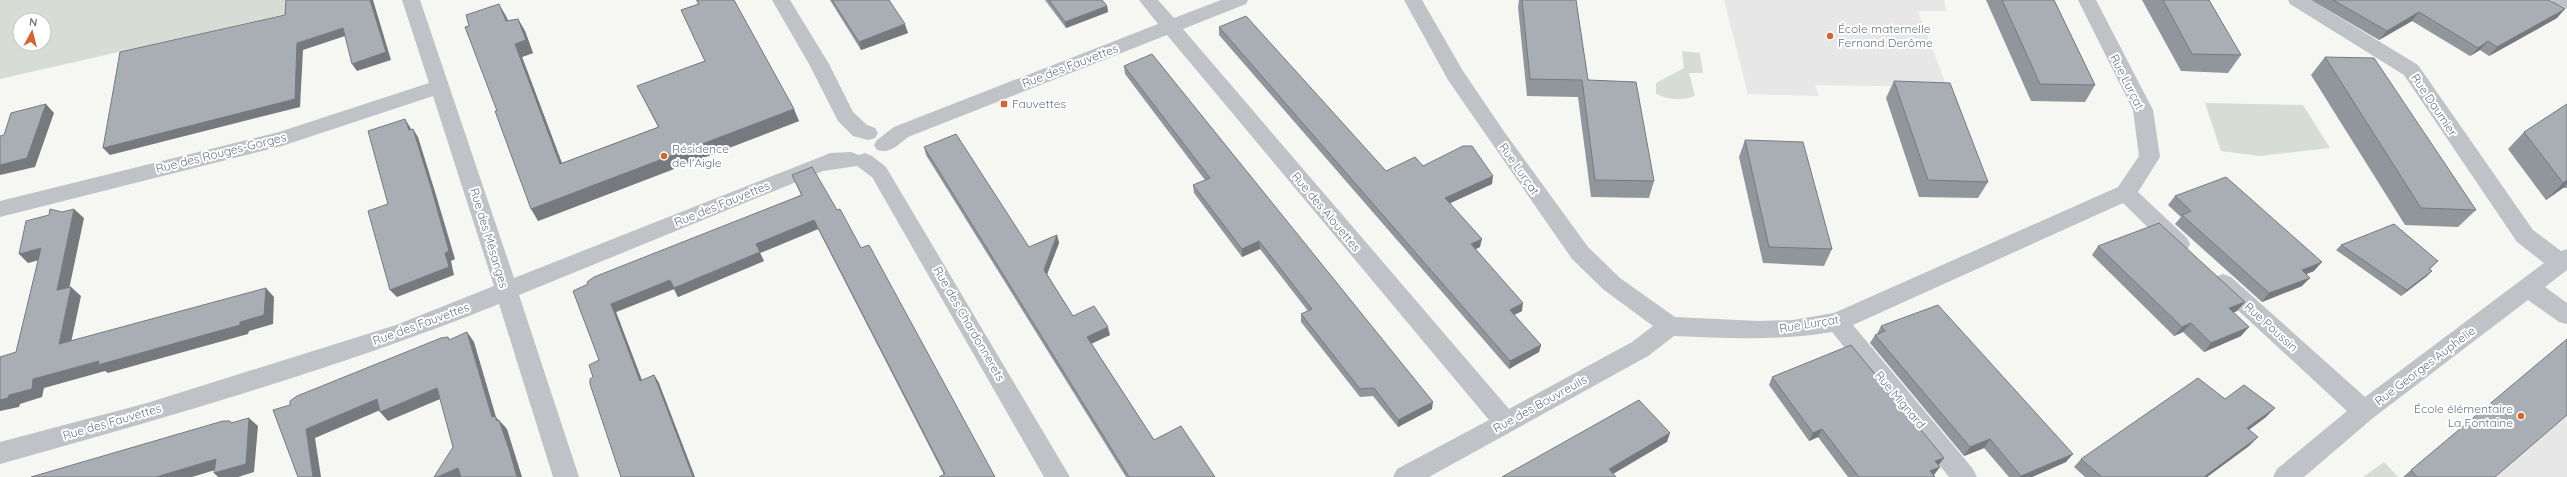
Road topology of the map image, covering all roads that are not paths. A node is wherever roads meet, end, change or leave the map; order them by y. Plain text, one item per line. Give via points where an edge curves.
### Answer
1 (411, 0) edge
2 (781, 0) edge
3 (1148, 0) edge
4 (1239, 0) edge
5 (1413, 0) edge
6 (2087, 0) edge
7 (2297, 0) edge
8 (2561, 0) edge
9 (2567, 3) edge
10 (1169, 28) junction
11 (439, 87) junction
12 (862, 148) junction
13 (2126, 193) junction
14 (0, 209) edge
15 (2564, 260) edge
16 (2529, 288) junction
17 (506, 292) junction
18 (2567, 316) edge
19 (1837, 322) junction
20 (1670, 326) junction
21 (2364, 411) junction
22 (1506, 423) junction
23 (0, 453) edge
24 (566, 477) edge
25 (1057, 477) edge
26 (1406, 477) edge
27 (1964, 477) edge
28 (2286, 477) edge

1 - 11 street, Rue des Mésanges
2 - 12 street, Rue des Chardonnerets
3 - 10 street, Rue des Alouettes
4 - 10 street, Rue des Fauvettes
5 - 20 street, Rue Lurçat via 1455,75 1580,253 1612,284
6 - 13 street, Rue Lurçat via 2143,110 2150,157
7 - 15 street, Rue Daumier via 2411,70 2525,236
8 - 9 street
10 - 12 street, Rue des Fauvettes
10 - 22 street, Rue des Alouettes
11 - 14 street, Rue des Rouges-Gorges via 282,139
11 - 17 street, Rue des Mésanges via 498,260
12 - 17 street, Rue des Fauvettes
12 - 25 street, Rue des Chardonnerets
13 - 19 street, Rue Lurçat
13 - 21 street, Rue Poussin
15 - 16 street, Rue Georges Auphelle
16 - 18 street
16 - 21 street, Rue Georges Auphelle
17 - 23 street, Rue des Fauvettes via 402,333 147,413
17 - 24 street, Rue des Mésanges
19 - 20 street, Rue Lurçat via 1793,329 1758,330
19 - 27 street, Rue Mignard
20 - 22 street, Rue des Bouvreuils via 1640,349
21 - 28 street, Rue Georges Auphelle
22 - 26 street, Rue des Bouvreuils

